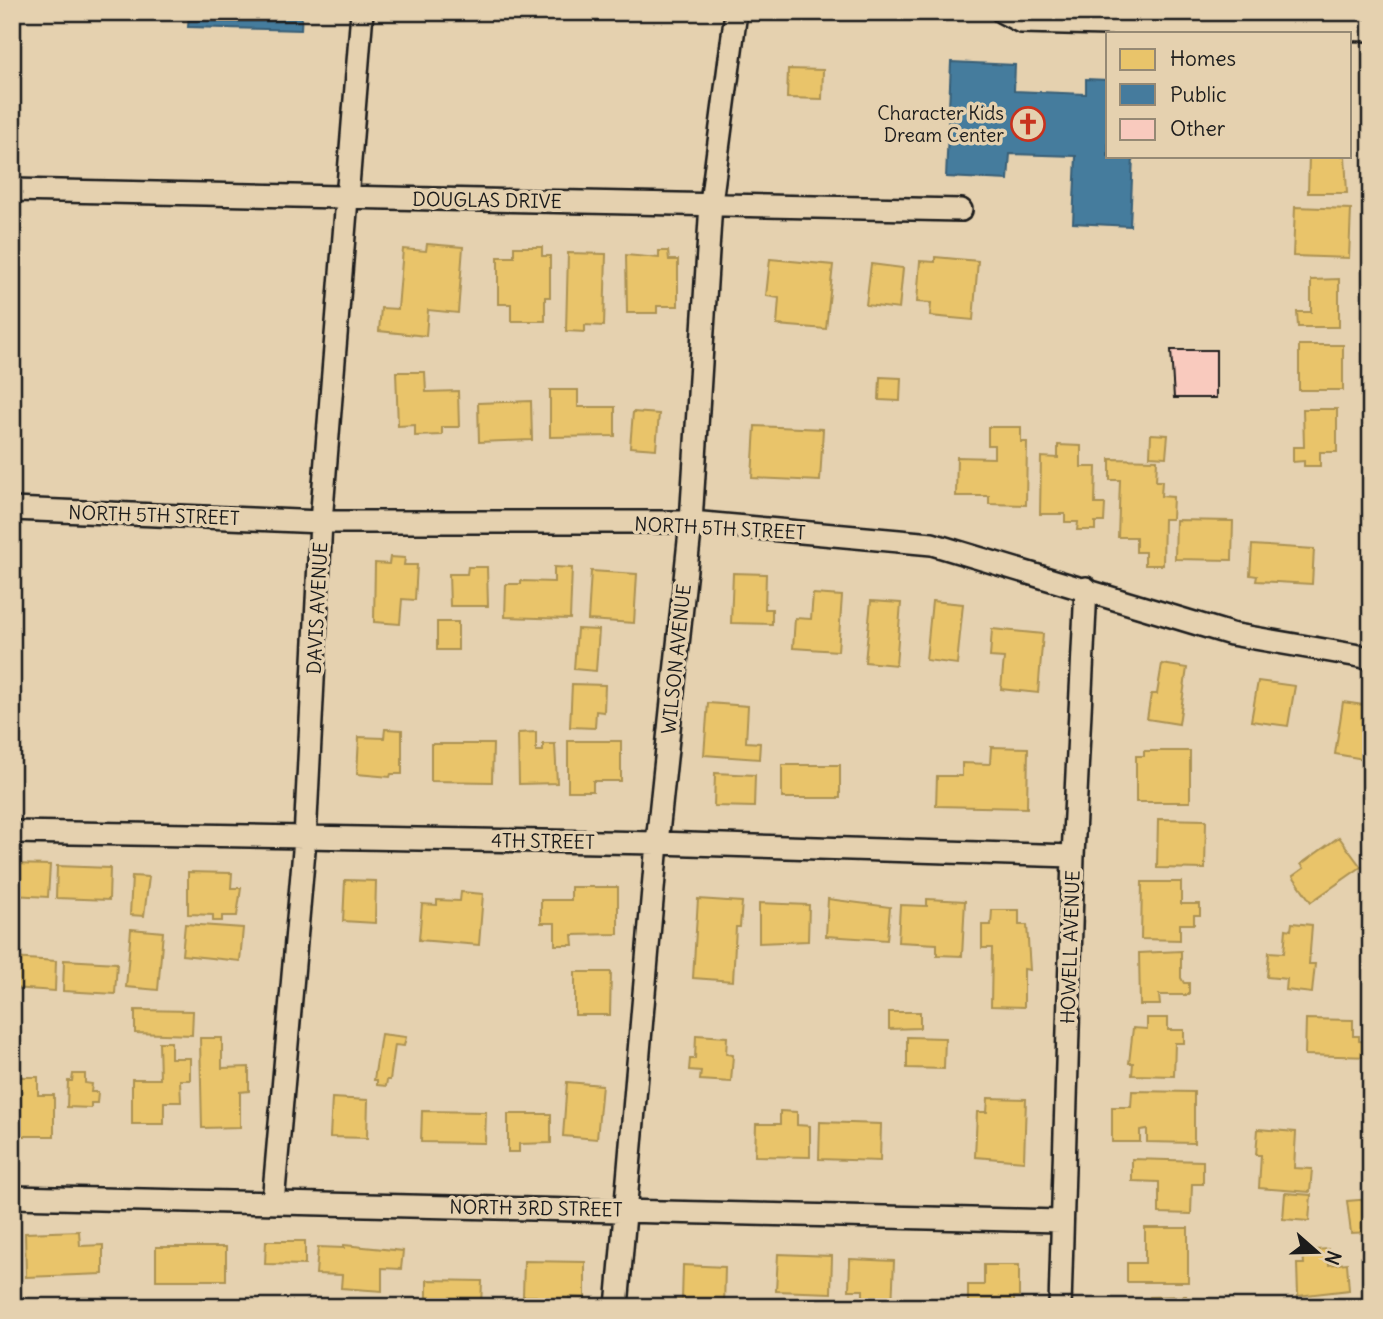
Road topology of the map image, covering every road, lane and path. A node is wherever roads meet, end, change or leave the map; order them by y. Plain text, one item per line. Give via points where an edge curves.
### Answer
1 (362, 12) edge
2 (736, 12) edge
3 (1002, 12) edge
4 (1371, 30) edge
5 (12, 190) edge
6 (347, 198) junction
7 (711, 203) junction
8 (961, 210) dead end
9 (12, 509) edge
10 (321, 522) junction
11 (691, 522) junction
12 (1086, 588) junction
13 (1371, 658) edge
14 (12, 832) edge
15 (305, 838) junction
16 (657, 842) junction
17 (1073, 856) junction
18 (12, 1197) edge
19 (273, 1203) junction
20 (626, 1210) junction
21 (1060, 1221) junction
22 (617, 1307) edge
23 (1060, 1307) edge

1 - 6 street, DAVIS AVENUE
2 - 7 street, WILSON AVENUE
3 - 4 street via 1021,22
5 - 6 street, DOUGLAS DRIVE
6 - 7 street, DOUGLAS DRIVE
6 - 10 street, DAVIS AVENUE
7 - 8 street, DOUGLAS DRIVE
7 - 11 street, WILSON AVENUE
9 - 10 street, NORTH 5TH STREET
10 - 11 street, NORTH 5TH STREET
10 - 15 street, DAVIS AVENUE
11 - 12 street, NORTH 5TH STREET via 932,544
11 - 16 street, WILSON AVENUE
12 - 13 street, NORTH 5TH STREET via 1231,634
12 - 17 street, HOWELL AVENUE
14 - 15 street, 4TH STREET
15 - 16 street, 4TH STREET
15 - 19 street, DAVIS AVENUE
16 - 17 street, 4TH STREET
16 - 20 street, WILSON AVENUE
17 - 21 street, HOWELL AVENUE
18 - 19 street, NORTH 3RD STREET
19 - 20 street, NORTH 3RD STREET
20 - 21 street, NORTH 3RD STREET
20 - 22 street, WILSON AVENUE
21 - 23 street, HOWELL AVENUE

